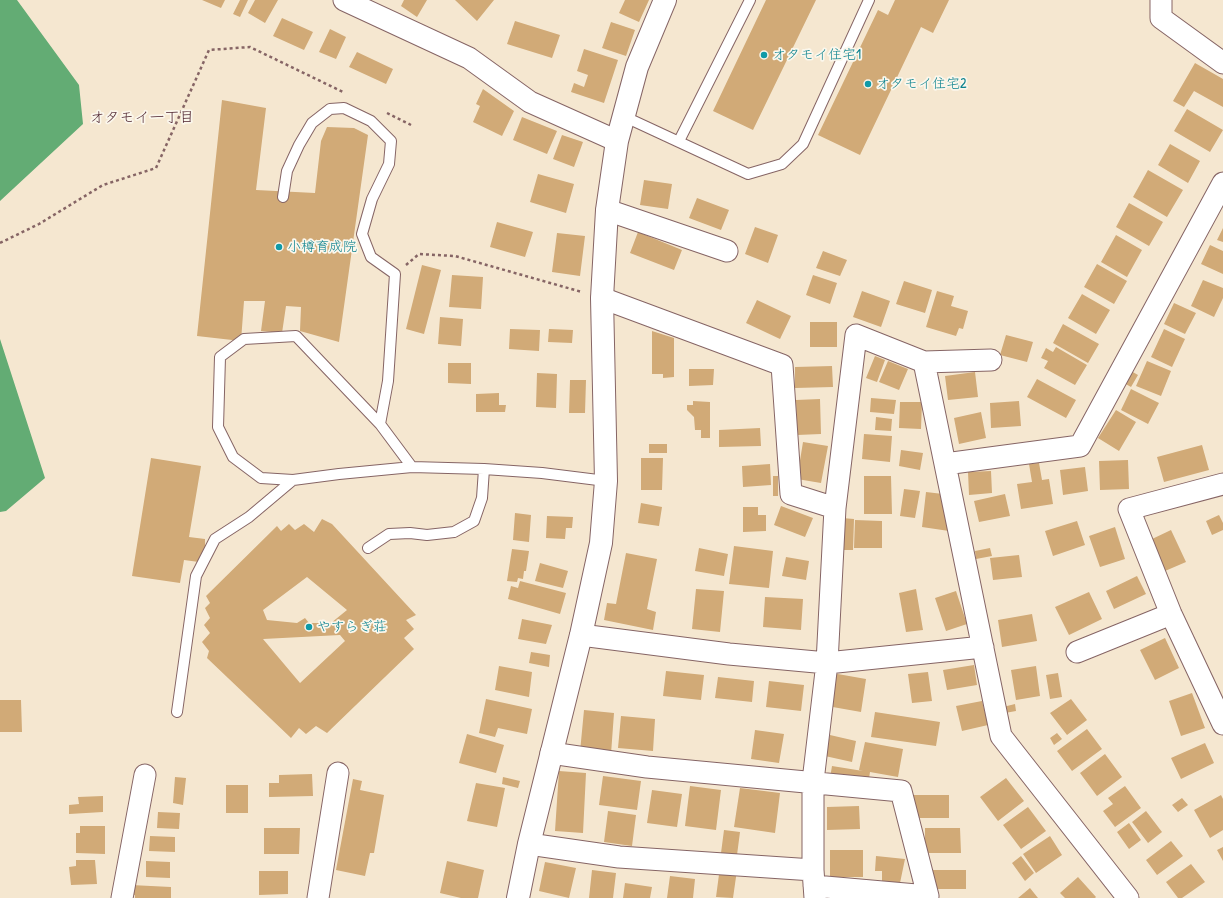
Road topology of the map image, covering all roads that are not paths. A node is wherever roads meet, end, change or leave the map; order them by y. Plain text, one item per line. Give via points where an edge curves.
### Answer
1 (344, 0) edge
2 (664, 0) edge
3 (750, 0) edge
4 (869, 0) edge
5 (1161, 0) edge
6 (1223, 63) edge
7 (624, 116) junction
8 (617, 141) junction
9 (679, 141) junction
10 (1223, 183) edge
11 (283, 197) dead end
12 (607, 210) junction
13 (727, 251) dead end
14 (602, 298) junction
15 (991, 360) dead end
16 (924, 362) junction
17 (380, 424) junction
18 (945, 464) junction
19 (412, 467) junction
20 (484, 469) junction
21 (293, 480) junction
22 (606, 481) junction
23 (1223, 484) edge
24 (835, 508) junction
25 (368, 548) dead end
26 (1171, 614) junction
27 (581, 635) junction
28 (983, 647) junction
29 (1077, 652) dead end
30 (827, 663) junction
31 (177, 712) dead end
32 (1223, 724) edge
33 (551, 753) junction
34 (338, 773) dead end
35 (146, 775) dead end
36 (813, 782) junction
37 (529, 844) junction
38 (814, 884) edge
39 (122, 898) edge
40 (318, 898) edge
41 (518, 898) edge
42 (1128, 898) edge

1 - 8 street via 469,58 530,102
2 - 7 street via 637,67
3 - 9 lane
4 - 9 lane via 803,144 782,164 748,174
5 - 6 street via 1161,18
7 - 8 street
7 - 9 lane
8 - 12 street
10 - 18 street via 1080,446
11 - 17 lane via 287,171 312,123 330,109 344,108 371,121 390,141 389,164 372,199 362,234 371,257 394,274 388,381
12 - 13 street
12 - 14 street
14 - 22 street
14 - 24 street via 782,364 791,494
15 - 16 street
16 - 18 street
16 - 24 street via 856,335
17 - 19 lane
17 - 21 lane via 296,336 244,339 220,357 218,427 233,457 261,478
18 - 28 street
19 - 20 lane
19 - 21 lane
20 - 22 lane
20 - 25 lane via 482,498 474,521 454,532 428,536 410,533 389,534
21 - 31 lane via 249,517 215,539 196,576
22 - 27 street via 601,543
23 - 26 street via 1129,509
24 - 30 street
26 - 29 street
26 - 32 street
27 - 30 street via 729,654
27 - 33 street
28 - 30 street
28 - 42 street via 1001,736
30 - 36 street
33 - 36 street via 647,767
33 - 37 street
34 - 40 street
35 - 39 street
36 - 38 street
36 - 38 street via 901,791 928,896
37 - 38 street
37 - 41 street

